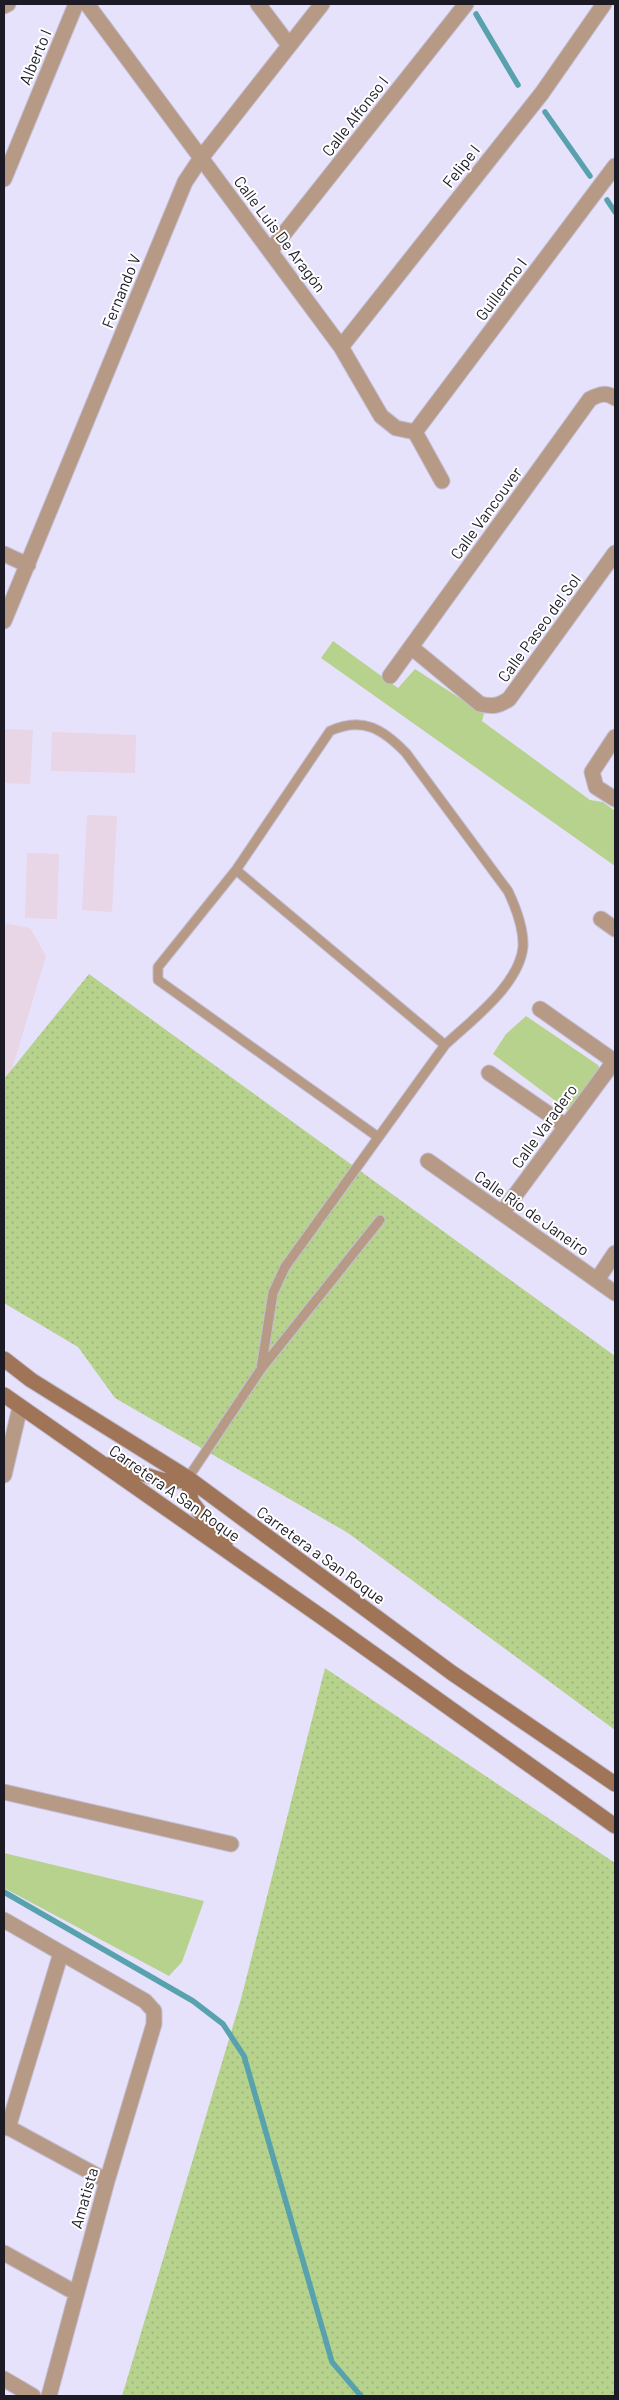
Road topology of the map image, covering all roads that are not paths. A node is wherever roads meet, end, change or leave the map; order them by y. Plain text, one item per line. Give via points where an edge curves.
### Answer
1 (8, 4) edge
2 (76, 4) edge
3 (86, 4) edge
4 (258, 4) edge
5 (322, 4) edge
6 (466, 4) edge
7 (604, 4) edge
8 (4, 6) edge
9 (289, 45) junction
10 (201, 158) junction
11 (615, 166) edge
12 (4, 179) edge
13 (271, 250) junction
14 (341, 347) junction
15 (615, 398) edge
16 (414, 432) junction
17 (442, 481) dead end
18 (615, 553) edge
19 (4, 554) edge
20 (28, 565) junction
21 (4, 621) edge
22 (410, 647) junction
23 (390, 676) dead end
24 (615, 737) edge
25 (615, 799) edge
26 (236, 870) junction
27 (601, 919) dead end
28 (615, 929) edge
29 (540, 1009) dead end
30 (445, 1044) junction
31 (615, 1060) edge
32 (489, 1073) dead end
33 (566, 1126) junction
34 (378, 1138) junction
35 (428, 1161) dead end
36 (502, 1213) junction
37 (380, 1220) dead end
38 (615, 1253) edge
39 (597, 1280) junction
40 (615, 1293) edge
41 (4, 1359) edge
42 (261, 1369) junction
43 (4, 1395) edge
44 (20, 1406) junction
45 (105, 1465) junction
46 (4, 1475) edge
47 (188, 1478) junction
48 (228, 1553) junction
49 (615, 1784) edge
50 (4, 1792) edge
51 (615, 1826) edge
52 (232, 1844) dead end
53 (4, 1920) edge
54 (61, 1953) junction
55 (6, 2126) edge
56 (107, 2181) junction
57 (4, 2252) edge
58 (76, 2293) junction
59 (4, 2379) edge
60 (33, 2396) edge
61 (49, 2396) edge

1 - 8 street
2 - 12 street, Alberto I
3 - 10 street, Calle Luis De Aragón
4 - 9 street
5 - 9 street, Fernando V
6 - 13 street, Calle Alfonso I
7 - 14 street, Felipe I via 542,93
9 - 10 street, Fernando V
10 - 13 street, Calle Luis De Aragón
10 - 20 street, Fernando V via 176,201
11 - 16 street, Guillermo I
13 - 14 street, Calle Luis De Aragón
14 - 16 street, Calle Luis De Aragón via 381,416 396,428
15 - 22 street, Calle Vancouver via 600,394 590,399
16 - 17 street
18 - 22 street, Calle Paseo del Sol via 509,699 501,704 480,704
19 - 20 street
20 - 21 street, Fernando V
22 - 23 street, Calle Vancouver
24 - 25 street via 592,772 596,787
26 - 30 lane
26 - 30 lane via 330,731 345,724 358,724 373,728 396,743 508,891 521,928 523,947 509,982
26 - 34 lane via 158,966 158,980
27 - 28 street
29 - 31 street
30 - 34 lane
31 - 33 street, Calle Varadero
32 - 33 street
33 - 36 street, Calle Varadero
34 - 42 lane via 277,1281
35 - 36 street, Calle Río de Janeiro
36 - 39 street, Calle Río de Janeiro
37 - 42 lane
38 - 39 street
39 - 40 street, Calle Río de Janeiro
41 - 47 main road, Carretera a San Roque via 31,1380
42 - 47 lane
43 - 44 main road, Carretera A San Roque
44 - 45 main road, Carretera A San Roque
44 - 46 street
45 - 47 main road via 123,1466 168,1482
45 - 48 main road, Carretera A San Roque
47 - 48 main road via 190,1501 218,1535
47 - 49 main road, Carretera a San Roque via 452,1673
48 - 51 main road, Carretera A San Roque
50 - 52 street
53 - 54 street
54 - 55 street
54 - 56 street, Amatista via 145,2001 154,2011 154,2024
55 - 56 street
56 - 58 street, Amatista
57 - 58 street
58 - 61 street, Amatista
59 - 60 street

